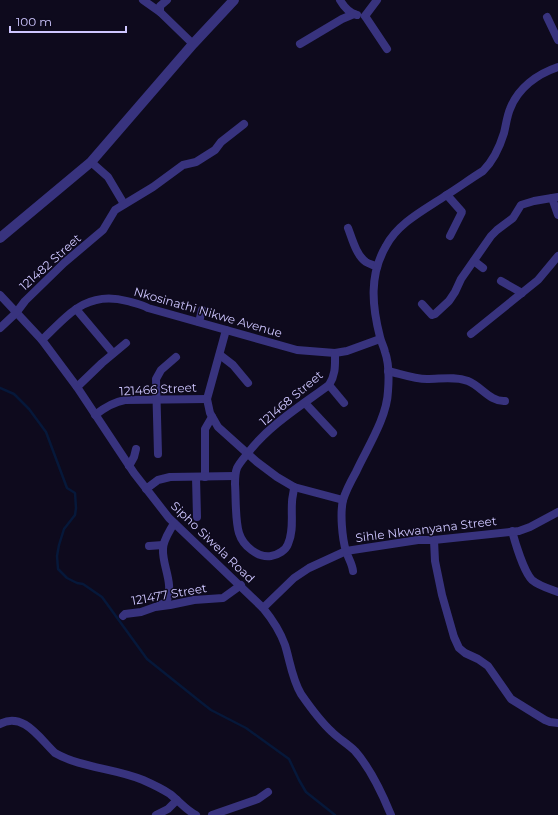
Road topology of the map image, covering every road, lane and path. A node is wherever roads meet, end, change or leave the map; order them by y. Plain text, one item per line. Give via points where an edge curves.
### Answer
1 (143, 0) edge
2 (167, 0) edge
3 (234, 0) edge
4 (340, 0) edge
5 (376, 0) edge
6 (160, 12) junction
7 (354, 14) junction
8 (366, 16) junction
9 (547, 17) dead end
10 (558, 40) edge
11 (193, 44) junction
12 (300, 44) dead end
13 (387, 49) dead end
14 (558, 67) edge
15 (244, 124) dead end
16 (91, 162) junction
17 (447, 195) junction
18 (555, 198) edge
19 (124, 204) junction
20 (558, 215) edge
21 (348, 228) dead end
22 (450, 236) dead end
23 (0, 238) edge
24 (558, 256) edge
25 (474, 261) junction
26 (377, 267) junction
27 (483, 268) dead end
28 (501, 281) dead end
29 (522, 293) junction
30 (0, 295) edge
31 (422, 304) dead end
32 (76, 309) junction
33 (202, 310) dead end
34 (16, 313) junction
35 (199, 322) junction
36 (0, 328) edge
37 (226, 330) junction
38 (471, 334) dead end
39 (380, 339) junction
40 (42, 340) junction
41 (126, 343) dead end
42 (113, 353) junction
43 (335, 353) junction
44 (220, 355) junction
45 (176, 357) dead end
46 (388, 371) junction
47 (248, 383) dead end
48 (329, 385) junction
49 (77, 387) junction
50 (157, 399) junction
51 (207, 399) junction
52 (505, 400) dead end
53 (305, 403) junction
54 (344, 403) dead end
55 (95, 415) junction
56 (212, 417) junction
57 (333, 433) dead end
58 (136, 449) dead end
59 (158, 454) dead end
60 (247, 454) junction
61 (129, 466) junction
62 (235, 476) junction
63 (196, 477) junction
64 (205, 477) junction
65 (294, 487) junction
66 (146, 489) junction
67 (343, 500) junction
68 (557, 513) edge
69 (197, 517) dead end
70 (174, 523) junction
71 (512, 531) junction
72 (434, 540) junction
73 (163, 545) junction
74 (149, 546) dead end
75 (346, 551) junction
76 (353, 571) dead end
77 (241, 586) junction
78 (558, 592) edge
79 (155, 607) junction
80 (263, 608) junction
81 (122, 616) dead end
82 (558, 723) edge
83 (0, 724) edge
84 (268, 792) dead end
85 (177, 800) junction
86 (156, 815) edge
87 (196, 815) edge
88 (212, 815) edge
89 (391, 815) edge

1 - 6 street
2 - 6 street via 160,6
3 - 11 street
4 - 7 street via 346,9
5 - 8 street
6 - 11 street
7 - 8 street
7 - 12 street
8 - 13 street
9 - 10 street
11 - 16 street
14 - 17 street via 542,74 519,93 509,110 504,132 491,163
15 - 19 street, 121482 Street via 215,150 196,162 183,165
16 - 19 street via 108,177
16 - 23 street
17 - 22 street via 462,212
17 - 26 street via 394,232
18 - 20 street
18 - 25 street via 521,205 513,218 491,236
19 - 34 street, 121482 Street via 115,210 103,230 64,263
21 - 26 street via 363,259
24 - 29 street via 538,280
25 - 27 street
25 - 31 street via 449,301 435,314 432,315
26 - 39 street via 373,289
28 - 29 street
29 - 38 street
30 - 34 street, Sipho Siwela Road
32 - 35 street, Nkosinathi Nikwe Avenue via 89,301 109,298
32 - 40 street, Nkosinathi Nikwe Avenue
32 - 42 street
33 - 35 street
34 - 36 street, 121482 Street
34 - 40 street, Sipho Siwela Road
35 - 37 street, Nkosinathi Nikwe Avenue
37 - 43 street, Nkosinathi Nikwe Avenue via 297,350
37 - 44 street, 121466 Street
39 - 43 street, Nkosinathi Nikwe Avenue
39 - 46 street via 386,352
40 - 49 street, Sipho Siwela Road
41 - 42 street
42 - 49 street
43 - 48 street, 121468 Street via 335,371
44 - 47 street via 233,365
44 - 51 street, 121466 Street
45 - 50 street via 158,375
46 - 52 street via 421,379 454,378 467,381 492,398
46 - 67 street via 385,408
48 - 53 street, 121468 Street
48 - 54 street
49 - 55 street, Sipho Siwela Road
50 - 51 street, 121466 Street
50 - 55 street, 121466 Street via 117,402
50 - 59 street
51 - 56 street, 121466 Street
53 - 57 street
53 - 60 street, 121468 Street via 255,443
55 - 61 street, Sipho Siwela Road
56 - 60 street, 121466 Street via 218,427
56 - 64 street via 205,429
58 - 61 street
60 - 62 street, 121468 Street
60 - 65 street, 121466 Street via 277,478
61 - 66 street, Sipho Siwela Road
62 - 64 street
62 - 65 street via 239,533 256,554 274,556 288,546
63 - 64 street
63 - 66 street via 158,480
63 - 69 street
65 - 67 street, 121466 Street
66 - 70 street, Sipho Siwela Road
67 - 75 street via 342,526
68 - 71 street, Sihle Nkwanyana Street via 530,527
70 - 73 street
70 - 77 street, Sipho Siwela Road
71 - 72 street, Sihle Nkwanyana Street
71 - 78 street via 518,551 532,580
72 - 75 street, Sihle Nkwanyana Street
72 - 82 street via 435,561 442,595 459,648 488,666 514,702 545,720
73 - 74 street
73 - 79 street via 169,593 166,602
75 - 76 street via 352,562
75 - 80 street, Sihle Nkwanyana Street via 294,578
77 - 79 street, 121477 Street via 223,598
77 - 80 street, Sipho Siwela Road
79 - 81 street, 121477 Street
80 - 89 street, Sipho Siwela Road via 284,642 300,691 317,716 355,751 378,787
83 - 85 street via 11,720 19,721 60,756 141,779
84 - 88 street via 258,799
85 - 86 street via 168,809
85 - 87 street

